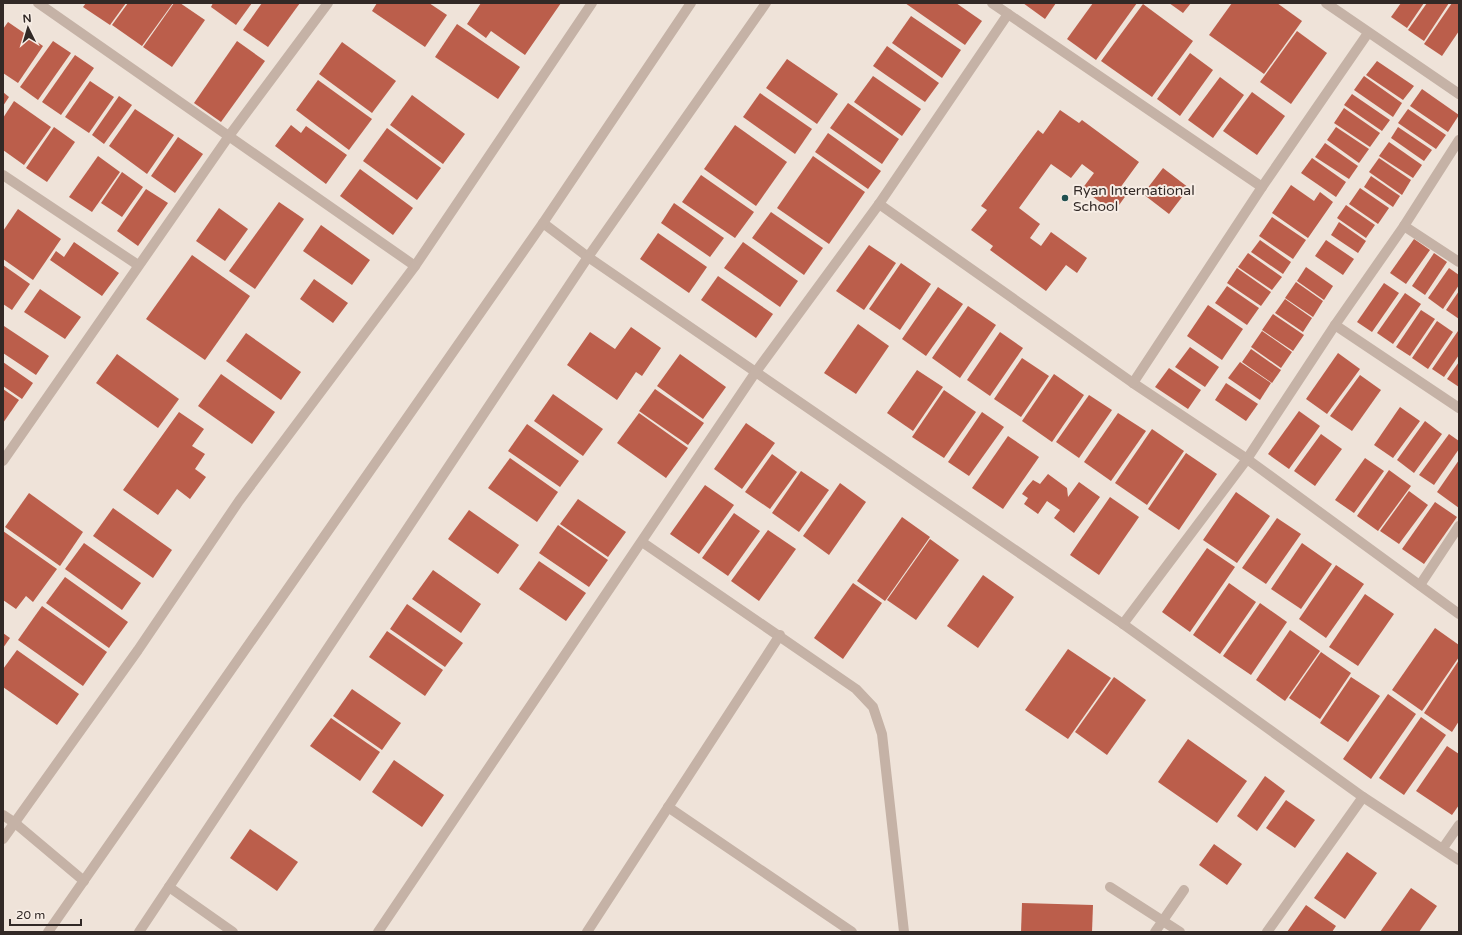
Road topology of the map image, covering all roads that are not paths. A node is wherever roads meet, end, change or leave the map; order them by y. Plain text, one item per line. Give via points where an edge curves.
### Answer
1 (38, 3) edge
2 (328, 3) edge
3 (592, 3) edge
4 (691, 3) edge
5 (766, 3) edge
6 (992, 3) edge
7 (1326, 3) edge
8 (1008, 14) junction
9 (1368, 33) junction
10 (1459, 94) edge
11 (229, 136) junction
12 (1459, 140) edge
13 (3, 175) edge
14 (1262, 186) junction
15 (879, 204) junction
16 (543, 223) junction
17 (1404, 226) junction
18 (588, 257) junction
19 (1459, 262) edge
20 (138, 265) junction
21 (415, 266) junction
22 (1335, 325) junction
23 (755, 373) junction
24 (1134, 382) junction
25 (1459, 408) edge
26 (1247, 459) junction
27 (3, 461) edge
28 (1459, 526) edge
29 (642, 542) junction
30 (1420, 585) junction
31 (1459, 614) edge
32 (1123, 624) junction
33 (780, 635) junction
34 (1363, 797) junction
35 (668, 807) junction
36 (3, 815) edge
37 (15, 823) junction
38 (1459, 825) edge
39 (3, 839) edge
40 (1443, 848) junction
41 (1459, 860) edge
42 (84, 881) junction
43 (169, 887) junction
44 (1110, 887) dead end
45 (1184, 890) dead end
46 (1163, 921) junction
47 (48, 932) edge
48 (139, 932) edge
49 (233, 932) edge
50 (378, 932) edge
51 (587, 932) edge
52 (852, 932) edge
53 (904, 932) edge
54 (1155, 932) edge
55 (1180, 932) edge
56 (1267, 932) edge

1 - 11 street
2 - 11 street
3 - 21 street
4 - 16 street
5 - 18 street
6 - 8 street
7 - 9 street
8 - 14 street
8 - 15 street
9 - 10 street
9 - 14 street
11 - 20 street
11 - 21 street
12 - 17 street
13 - 20 street
14 - 24 street
15 - 23 street
15 - 24 street
16 - 18 street
16 - 42 street
17 - 19 street
17 - 22 street
18 - 23 street
18 - 43 street
20 - 27 street
21 - 37 street via 239,501 138,650
22 - 25 street
22 - 26 street
23 - 29 street
23 - 32 street
24 - 26 street
26 - 30 street
26 - 32 street
28 - 30 street
29 - 33 street
29 - 50 street
30 - 31 street
32 - 34 street
33 - 35 street
33 - 53 street via 856,689 873,708 882,734
34 - 40 street
34 - 56 street
35 - 51 street
35 - 52 street
36 - 37 street
37 - 39 street
37 - 42 street
38 - 40 street
40 - 41 street
42 - 47 street
43 - 48 street
43 - 49 street
44 - 46 street
45 - 46 street
46 - 54 street
46 - 55 street

